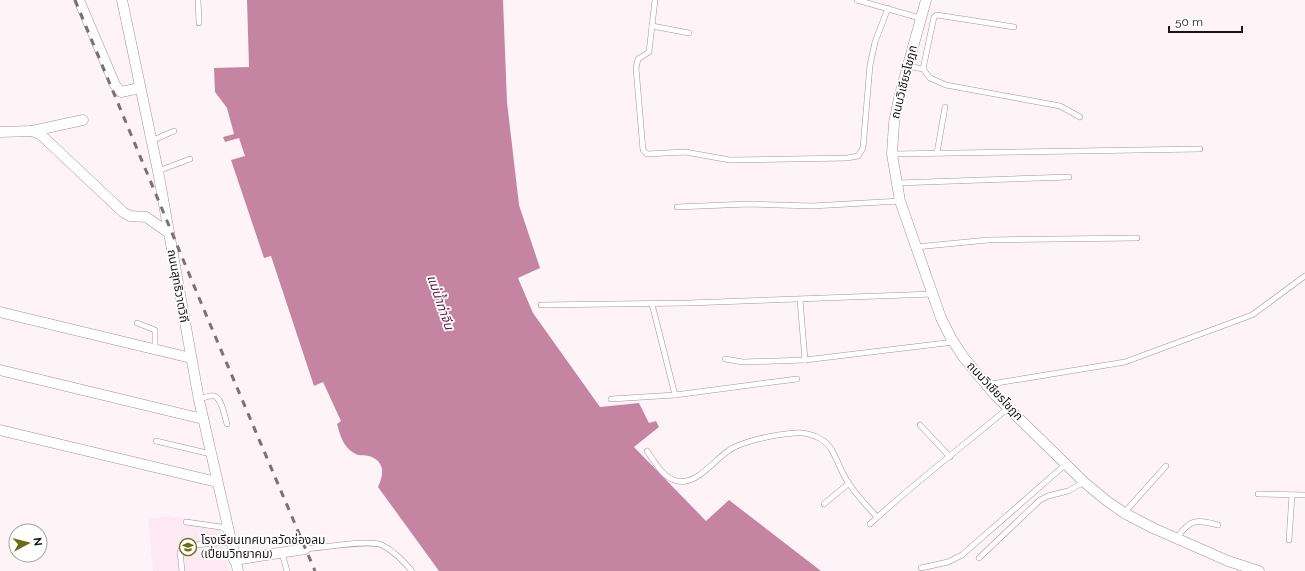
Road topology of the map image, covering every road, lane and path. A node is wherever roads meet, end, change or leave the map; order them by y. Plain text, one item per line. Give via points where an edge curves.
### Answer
1 (79, 0) edge
2 (122, 0) edge
3 (198, 0) edge
4 (655, 0) edge
5 (858, 0) edge
6 (926, 0) edge
7 (888, 8) junction
8 (920, 18) junction
9 (199, 23) dead end
10 (652, 26) junction
11 (1014, 28) dead end
12 (689, 33) dead end
13 (908, 66) junction
14 (923, 69) junction
15 (140, 88) junction
16 (945, 107) dead end
17 (1080, 117) dead end
18 (83, 120) dead end
19 (32, 131) junction
20 (174, 131) dead end
21 (0, 132) edge
22 (151, 141) junction
23 (1200, 149) dead end
24 (937, 153) junction
25 (892, 154) junction
26 (190, 159) dead end
27 (158, 171) junction
28 (1069, 177) dead end
29 (896, 183) junction
30 (900, 201) junction
31 (677, 207) dead end
32 (169, 233) junction
33 (1136, 238) dead end
34 (916, 247) junction
35 (1305, 276) edge
36 (933, 294) junction
37 (800, 300) junction
38 (652, 304) junction
39 (541, 305) dead end
40 (0, 312) edge
41 (137, 323) dead end
42 (954, 342) junction
43 (155, 348) junction
44 (191, 358) junction
45 (725, 359) dead end
46 (805, 360) junction
47 (0, 370) edge
48 (797, 379) dead end
49 (985, 385) junction
50 (675, 395) junction
51 (612, 399) dead end
52 (199, 400) junction
53 (1008, 408) junction
54 (203, 419) junction
55 (227, 424) dead end
56 (920, 425) dead end
57 (0, 430) edge
58 (156, 441) dead end
59 (647, 451) dead end
60 (210, 454) junction
61 (950, 457) junction
62 (1066, 464) junction
63 (1166, 466) dead end
64 (217, 482) junction
65 (1084, 482) junction
66 (848, 484) junction
67 (1258, 494) dead end
68 (1292, 495) junction
69 (1305, 495) edge
70 (824, 504) dead end
71 (1124, 513) junction
72 (877, 517) junction
73 (186, 522) dead end
74 (870, 524) dead end
75 (1218, 525) dead end
76 (228, 531) junction
77 (1176, 539) junction
78 (1288, 540) dead end
79 (230, 542) junction
80 (306, 549) joint
81 (282, 553) junction
82 (979, 558) dead end
83 (234, 560) junction
84 (921, 568) dead end
85 (182, 571) edge
86 (238, 571) edge
87 (287, 571) edge
88 (412, 571) edge
89 (1259, 571) edge

1 - 15 street via 114,85 121,92
2 - 15 street, ถนนสุทธิวาตวิถี
3 - 9 lane
4 - 10 lane
5 - 7 lane
6 - 8 street, ถนนวิเชียรโชฎก
7 - 8 lane
7 - 10 lane via 870,65 863,148 858,156 847,158 730,160 685,152 647,154 643,150 636,68 638,59 649,52
8 - 13 street, ถนนวิเชียรโชฎก
10 - 12 lane
11 - 14 lane via 937,15 934,17
13 - 14 lane
13 - 25 street, ถนนวิเชียรโชฎก via 894,123
14 - 17 lane via 930,78 946,85 1060,106
15 - 22 street, ถนนสุทธิวาตวิถี
16 - 24 lane
18 - 19 street
19 - 21 street
19 - 32 street via 40,134 123,212 136,218 146,218
20 - 22 lane
22 - 27 street, ถนนสุทธิวาตวิถี
23 - 24 lane
24 - 25 lane
25 - 29 street, ถนนวิเชียรโชฎก
26 - 27 lane
27 - 32 street, ถนนสุทธิวาตวิถี
28 - 29 lane
29 - 30 street, ถนนวิเชียรโชฎก
30 - 31 lane via 812,206 749,204
30 - 34 street, ถนนวิเชียรโชฎก
32 - 44 street, ถนนสุทธิวาตวิถี
33 - 34 lane via 988,240
34 - 36 street, ถนนวิเชียรโชฎก
35 - 49 lane via 1252,315 1125,362
36 - 37 lane
36 - 42 street, ถนนวิเชียรโชฎก via 941,318
37 - 38 lane
37 - 46 lane
38 - 39 lane
38 - 50 lane
40 - 43 street
41 - 43 lane via 155,330
42 - 46 lane
42 - 49 street, ถนนวิเชียรโชฎก
43 - 44 street
44 - 52 street, ถนนสุทธิวาตวิถี
45 - 46 lane via 743,362
47 - 54 street
48 - 50 lane
49 - 53 street, ถนนวิเชียรโชฎก
50 - 51 lane
52 - 54 street, ถนนสุทธิวาตวิถี
52 - 55 lane via 217,397
53 - 61 lane
53 - 62 street, ถนนวิเชียรโชฎก
54 - 60 street, ถนนสุทธิวาตวิถี
56 - 61 lane
57 - 64 street
58 - 60 lane
59 - 66 lane via 668,476 683,481 697,476 728,450 739,445 795,433 806,434 815,436 828,445
60 - 64 street, ถนนสุทธิวาตวิถี
61 - 72 lane via 904,492
62 - 65 street, ถนนวิเชียรโชฎก
62 - 84 lane via 962,554 948,562
63 - 71 lane
64 - 76 street, ถนนสุทธิวาตวิถี
65 - 71 street, ถนนวิเชียรโชฎก
65 - 82 lane via 1068,491 1040,500
66 - 70 lane
66 - 72 lane
67 - 68 lane
68 - 69 lane
68 - 78 lane
71 - 77 street, ถนนวิเชียรโชฎก
72 - 74 lane
73 - 76 lane via 221,527
75 - 77 lane via 1193,522 1187,525
76 - 79 street, ถนนสุทธิวาตวิถี
77 - 89 street, ถนนวิเชียรโชฎก
79 - 83 street, ถนนสุทธิวาตวิถี
79 - 85 lane via 183,546 180,552
80 - 81 street
80 - 88 lane via 363,543 380,544 396,554
81 - 83 street
81 - 87 lane
83 - 86 street, ถนนสุทธิวาตวิถี

